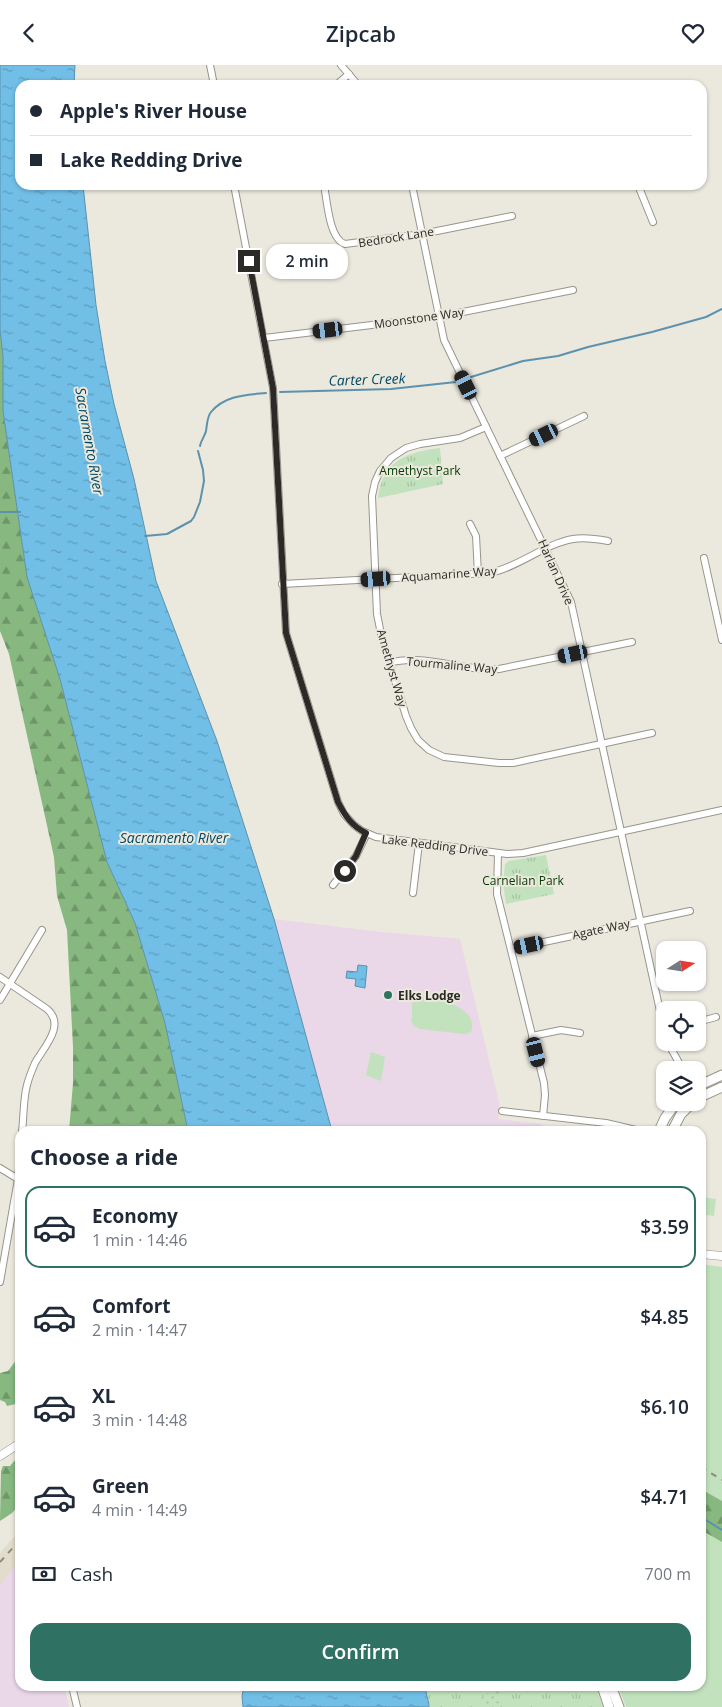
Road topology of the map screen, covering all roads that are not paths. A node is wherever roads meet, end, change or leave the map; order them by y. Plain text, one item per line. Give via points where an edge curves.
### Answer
1 (210, 65) edge
2 (342, 65) edge
3 (349, 74) junction
4 (213, 80) edge
5 (342, 80) edge
6 (354, 80) edge
7 (235, 190) edge
8 (325, 190) edge
9 (413, 190) edge
10 (640, 190) edge
11 (512, 216) dead end
12 (653, 222) dead end
13 (422, 234) junction
14 (573, 290) dead end
15 (438, 317) junction
16 (264, 338) junction
17 (584, 416) dead end
18 (486, 427) junction
19 (500, 456) junction
20 (470, 523) dead end
21 (608, 541) dead end
22 (546, 549) junction
23 (704, 558) dead end
24 (478, 574) junction
25 (376, 579) junction
26 (282, 584) junction
27 (722, 640) edge
28 (632, 641) dead end
29 (582, 652) junction
30 (389, 663) junction
31 (652, 733) dead end
32 (602, 744) junction
33 (722, 810) edge
34 (621, 832) junction
35 (366, 833) junction
36 (419, 843) junction
37 (498, 853) junction
38 (333, 885) dead end
39 (413, 893) dead end
40 (690, 911) dead end
41 (640, 921) junction
42 (42, 930) dead end
43 (511, 949) junction
44 (0, 977) edge
45 (9, 984) junction
46 (0, 1000) edge
47 (658, 1001) edge
48 (716, 1017) dead end
49 (706, 1020) edge
50 (580, 1033) dead end
51 (532, 1036) junction
52 (722, 1075) edge
53 (706, 1082) edge
54 (722, 1087) edge
55 (706, 1094) edge
56 (502, 1111) dead end
57 (670, 1111) edge
58 (684, 1111) edge
59 (543, 1116) junction
60 (22, 1126) edge
61 (619, 1126) edge
62 (661, 1126) edge
63 (675, 1126) edge
64 (0, 1168) edge
65 (15, 1177) edge
66 (15, 1196) edge
67 (706, 1255) edge
68 (722, 1257) edge
69 (0, 1282) edge
70 (15, 1446) edge
71 (0, 1456) edge
72 (73, 1691) edge
73 (604, 1691) edge
74 (613, 1691) edge
75 (77, 1707) edge
76 (609, 1707) edge
77 (619, 1707) edge

1 - 4 street
2 - 3 street
3 - 5 street
3 - 6 street
7 - 16 street, Lake Redding Drive
8 - 13 street, Bedrock Lane via 333,232 341,243
9 - 13 street, Harlan Drive
10 - 12 street
11 - 13 street, Bedrock Lane
13 - 15 street, Harlan Drive
14 - 15 street, Moonstone Way
15 - 16 street, Moonstone Way
15 - 18 street, Harlan Drive via 444,340
16 - 26 street, Lake Redding Drive via 274,398
17 - 19 street
18 - 19 street, Harlan Drive
18 - 25 street, Amethyst Way via 460,438 406,448 394,455 380,471 372,496
19 - 22 street, Harlan Drive
20 - 24 street via 476,536
21 - 22 street, Aquamarine Way via 576,538
22 - 24 street, Aquamarine Way via 499,571
22 - 29 street, Harlan Drive via 571,602
23 - 27 street
24 - 25 street, Aquamarine Way
25 - 26 street, Aquamarine Way
25 - 30 street, Amethyst Way via 378,621
26 - 35 street, Lake Redding Drive via 287,637 338,802 350,821
28 - 29 street, Tourmaline Way
29 - 30 street, Tourmaline Way via 491,670 419,661
29 - 32 street, Harlan Drive
30 - 32 street, Amethyst Way via 410,728 422,745 440,755 509,763
31 - 32 street, Amethyst Way
32 - 34 street, Harlan Drive
33 - 34 street, Lake Redding Drive
34 - 37 street, Lake Redding Drive via 523,853
34 - 41 street, Harlan Drive
35 - 36 street, Lake Redding Drive
35 - 38 street via 356,856
36 - 37 street, Lake Redding Drive
36 - 39 street
37 - 43 street via 496,889
40 - 41 street, Agate Way
41 - 43 street, Agate Way
41 - 47 street, Harlan Drive
42 - 45 street
43 - 51 street
44 - 45 street
45 - 46 street
45 - 60 street via 47,1009 55,1021 52,1035 26,1086
48 - 49 street
50 - 51 street via 561,1030
51 - 59 street via 544,1083
52 - 53 main road
54 - 55 main road
56 - 59 street
57 - 62 main road
58 - 63 main road
59 - 61 street
64 - 65 street
66 - 69 street
67 - 68 street
70 - 71 street
72 - 75 street
73 - 76 main road
74 - 77 main road

